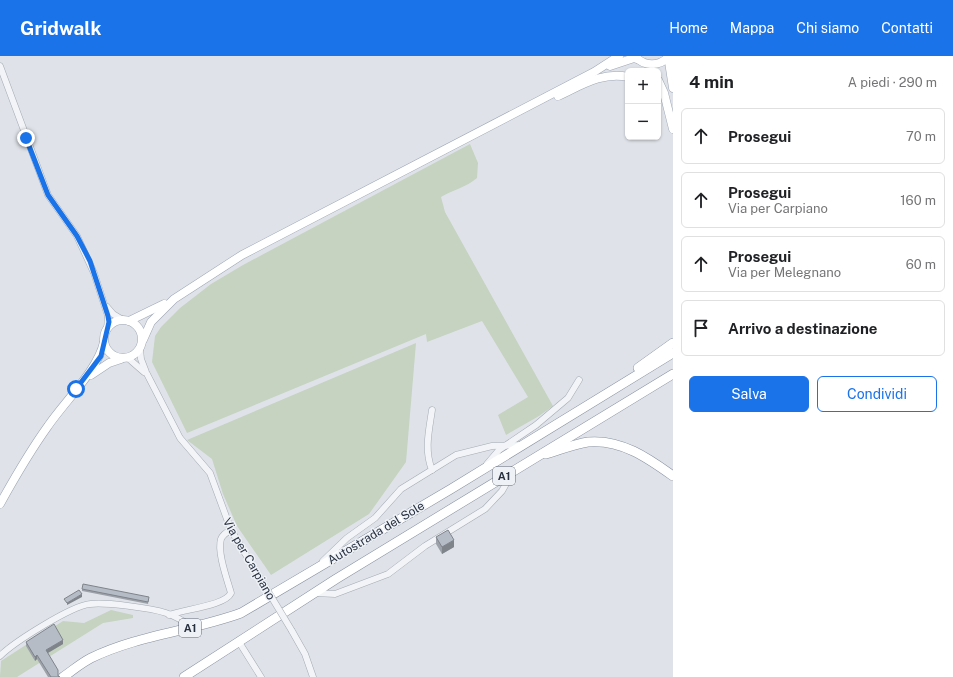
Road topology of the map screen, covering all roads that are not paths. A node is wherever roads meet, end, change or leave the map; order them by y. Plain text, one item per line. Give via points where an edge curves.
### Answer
1 (619, 56) edge
2 (670, 56) edge
3 (639, 60) edge
4 (0, 66) edge
5 (648, 68) edge
6 (594, 72) junction
7 (625, 77) edge
8 (673, 88) edge
9 (661, 90) edge
10 (661, 103) edge
11 (511, 115) junction
12 (669, 116) junction
13 (673, 129) edge
14 (174, 299) junction
15 (105, 304) junction
16 (126, 320) junction
17 (107, 330) junction
18 (143, 340) junction
19 (104, 342) junction
20 (673, 343) edge
21 (140, 349) junction
22 (673, 353) edge
23 (125, 358) junction
24 (673, 374) edge
25 (150, 380) junction
26 (579, 380) dead end
27 (76, 389) junction
28 (432, 410) dead end
29 (573, 413) junction
30 (508, 444) junction
31 (522, 445) junction
32 (535, 457) junction
33 (484, 468) junction
34 (432, 470) junction
35 (514, 470) junction
36 (673, 476) edge
37 (0, 504) edge
38 (230, 530) junction
39 (314, 571) junction
40 (313, 593) junction
41 (169, 614) junction
42 (193, 627) junction
43 (239, 642) junction
44 (0, 656) edge
45 (63, 677) edge
46 (184, 677) edge
47 (261, 677) edge
48 (313, 677) edge

1 - 6 main road
2 - 3 main road via 660,63
2 - 8 main road
3 - 5 main road
3 - 6 main road via 634,58
4 - 15 street via 48,195 84,249
6 - 11 main road
7 - 11 main road via 610,76 593,80 542,104
9 - 12 main road
10 - 12 main road
11 - 14 main road via 262,243
12 - 13 main road
14 - 16 main road
14 - 18 main road via 151,322
15 - 16 street via 113,314
15 - 17 street via 109,322
16 - 17 main road via 111,325
16 - 18 main road via 139,328
17 - 19 main road
18 - 21 main road
19 - 23 main road via 110,353
19 - 27 main road via 98,361
20 - 29 highway
21 - 23 main road
21 - 25 street, Via per Carpiano via 142,363
22 - 29 highway, Autostrada del Sole / A1
23 - 25 street, Via per Carpiano via 140,368
23 - 27 main road via 102,367
24 - 32 highway, Autostrada del Sole / A1
25 - 38 street, Via per Carpiano via 185,445 210,473
26 - 30 street via 568,398
27 - 37 main road via 32,448
28 - 34 street via 427,459
29 - 31 highway, Autostrada del Sole / A1
30 - 31 street
30 - 33 street via 499,450
30 - 34 street via 456,455
31 - 33 highway, Autostrada del Sole / A1
32 - 35 highway, Autostrada del Sole / A1
32 - 36 highway via 588,442 613,443 642,455
33 - 39 highway, Autostrada del Sole / A1
34 - 39 street via 401,489 375,518 347,538
35 - 40 highway, Autostrada del Sole / A1
35 - 40 street, A1 via 502,491 484,509 425,546 388,574 335,594
38 - 41 street via 221,540 221,553 230,596 217,603
38 - 48 street, Via per Carpiano, bridge via 305,654
39 - 42 highway, Autostrada del Sole / A1 via 241,613
40 - 43 highway, Autostrada del Sole / A1
41 - 42 street
41 - 44 street via 116,604 89,604 33,632
42 - 45 highway, Autostrada del Sole / A1 via 114,648 90,659
43 - 46 highway, Autostrada del Sole / A1
43 - 47 street

